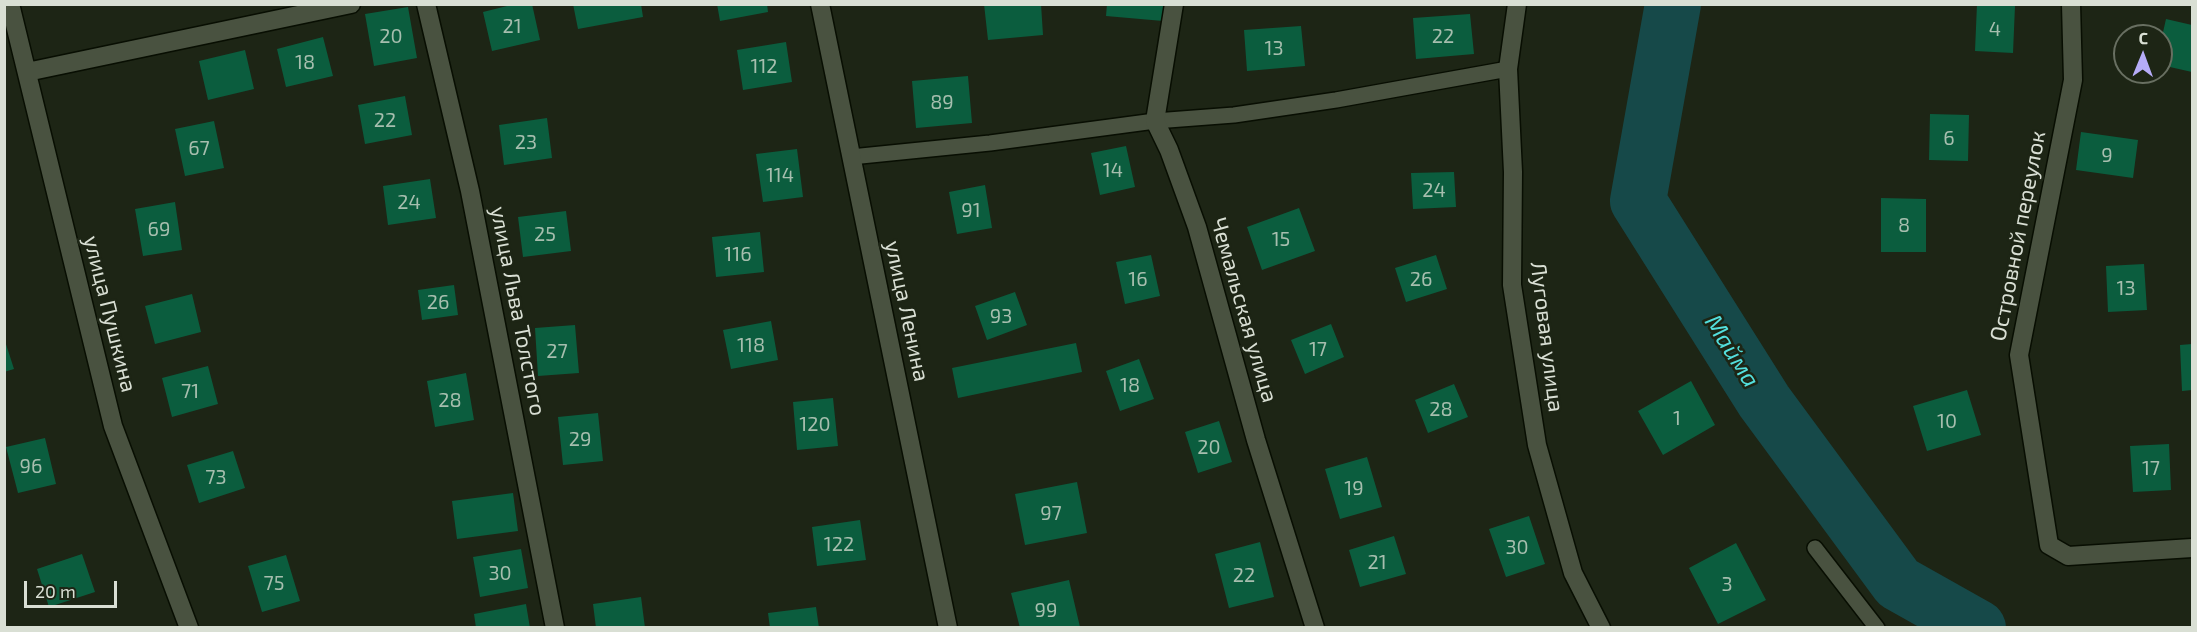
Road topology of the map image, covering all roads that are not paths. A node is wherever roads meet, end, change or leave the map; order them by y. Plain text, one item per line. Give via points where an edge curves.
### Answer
1 (10, 4) edge
2 (351, 4) edge
3 (426, 4) edge
4 (820, 4) edge
5 (1174, 4) edge
6 (1517, 4) edge
7 (2071, 4) edge
8 (1508, 69) junction
9 (27, 72) junction
10 (1155, 121) junction
11 (851, 158) junction
12 (1815, 548) dead end
13 (2193, 548) edge
14 (189, 627) edge
15 (555, 627) edge
16 (948, 627) edge
17 (1315, 627) edge
18 (1601, 627) edge
19 (1877, 627) edge

1 - 9 street, улица Пушкина
2 - 9 street
3 - 15 street, улица Льва Толстого via 470,191
4 - 11 street, улица Ленина
5 - 10 street
6 - 8 street, Луговая улица
7 - 13 street, Островной переулок via 2073,80 2019,355 2049,545 2068,556
8 - 10 lane via 1233,115
8 - 18 street, Луговая улица via 1513,172 1512,285 1537,445 1573,573
9 - 14 street, улица Пушкина via 113,426
10 - 11 lane
10 - 17 street, Чемальская улица via 1197,227 1256,440
11 - 16 street, улица Ленина
12 - 19 lane

